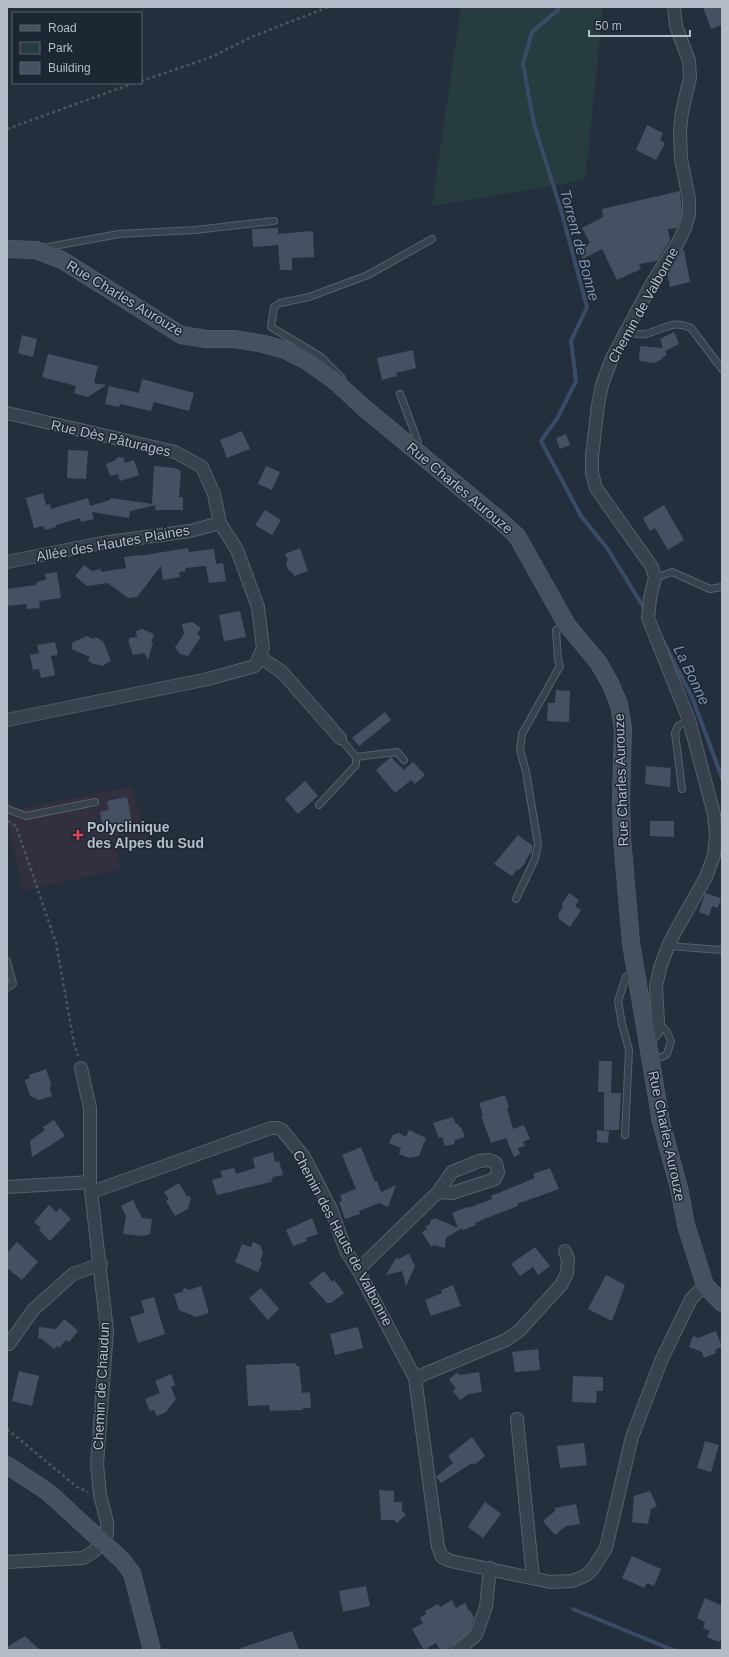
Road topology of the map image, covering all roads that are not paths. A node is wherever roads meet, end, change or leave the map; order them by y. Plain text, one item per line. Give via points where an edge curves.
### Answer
1 (674, 7) edge
2 (274, 221) dead end
3 (432, 239) dead end
4 (7, 248) edge
5 (36, 250) junction
6 (626, 334) junction
7 (722, 369) edge
8 (351, 389) junction
9 (400, 394) dead end
10 (7, 413) edge
11 (415, 450) junction
12 (220, 523) junction
13 (7, 562) edge
14 (655, 578) junction
15 (722, 588) edge
16 (567, 625) junction
17 (260, 657) junction
18 (7, 720) edge
19 (689, 720) junction
20 (340, 738) joint
21 (356, 757) junction
22 (404, 760) dead end
23 (682, 790) dead end
24 (95, 802) dead end
25 (319, 805) dead end
26 (7, 809) edge
27 (516, 899) dead end
28 (668, 946) junction
29 (722, 950) edge
30 (7, 961) edge
31 (637, 972) junction
32 (7, 988) edge
33 (658, 1022) junction
34 (648, 1040) junction
35 (651, 1058) junction
36 (81, 1068) road end
37 (625, 1135) dead end
38 (7, 1187) edge
39 (91, 1187) junction
40 (438, 1192) dead end
41 (565, 1251) dead end
42 (100, 1264) junction
43 (358, 1270) junction
44 (706, 1285) junction
45 (722, 1303) edge
46 (10, 1344) dead end
47 (415, 1378) junction
48 (517, 1419) dead end
49 (7, 1465) edge
50 (103, 1542) junction
51 (7, 1562) edge
52 (490, 1568) junction
53 (532, 1578) junction
54 (152, 1650) edge
55 (458, 1650) edge

1 - 6 street, Chemin de Valbonne via 676,26 688,61 690,78 680,130 681,159 690,199 689,214 685,228
2 - 5 lane via 195,230 119,234
3 - 8 lane via 368,275 274,307 271,327 321,357
4 - 5 street, Rue Charles Aurouze
5 - 8 street, Rue Charles Aurouze via 62,260 181,335 206,339 235,339 285,350
6 - 7 lane via 645,334 673,324 684,325 691,328
6 - 14 street, Chemin de Valbonne via 612,358 602,385 592,472 596,488 652,567
8 - 11 street, Rue Charles Aurouze
9 - 11 lane via 418,442
10 - 12 street, Rue Dès Pâturages via 175,452 202,467 214,494
11 - 16 street, Rue Charles Aurouze via 517,536
12 - 13 street, Allée des Hautes Plaines via 190,531 102,543
12 - 17 street via 237,550 258,606 263,648
14 - 15 lane via 672,572 710,589
14 - 19 street via 648,618
16 - 27 lane via 556,630 560,666 522,734 520,750 538,844 535,859
16 - 31 street, Rue Charles Aurouze via 598,662 619,704 622,729 622,838 631,943
17 - 18 street via 255,666 208,679
17 - 20 street via 282,672
19 - 23 lane via 678,726 675,733
19 - 28 street via 714,814 716,836 714,855 706,877
20 - 21 lane
21 - 22 lane via 397,752
21 - 25 lane via 356,765
24 - 26 lane via 26,816
28 - 29 lane
28 - 33 street via 656,987
30 - 32 lane via 13,984
31 - 34 street, Rue Charles Aurouze
31 - 37 lane via 626,977 618,1001 629,1050
33 - 34 street via 656,1032
33 - 35 lane via 671,1041 667,1054
34 - 35 street, Rue Charles Aurouze
35 - 44 street, Rue Charles Aurouze via 661,1122 686,1225
36 - 39 street, Chemin de Chaudun via 90,1108
38 - 39 street
39 - 42 street, Chemin de Chaudun
39 - 43 street, Chemin des Hauts de Valbonne via 277,1128 282,1130 304,1157 331,1209 346,1251
40 - 43 street
41 - 47 street via 568,1273 561,1285 519,1331 506,1340
42 - 46 street via 73,1274 33,1310
42 - 50 street, Chemin de Chaudun via 107,1330 97,1464 100,1495 107,1522 107,1533
43 - 47 street, Chemin des Hauts de Valbonne
44 - 45 street, Rue Charles Aurouze
44 - 53 street, Chemin des Hauts de Valbonne via 691,1299 658,1368 632,1437 606,1548 599,1561 584,1576 572,1581 550,1582
47 - 52 street, Chemin des Hauts de Valbonne via 438,1548 442,1557 451,1561
48 - 53 street
49 - 50 street via 48,1492
50 - 51 street via 83,1558
50 - 54 street via 132,1573
52 - 53 street, Chemin des Hauts de Valbonne
52 - 55 street via 486,1607 476,1635

